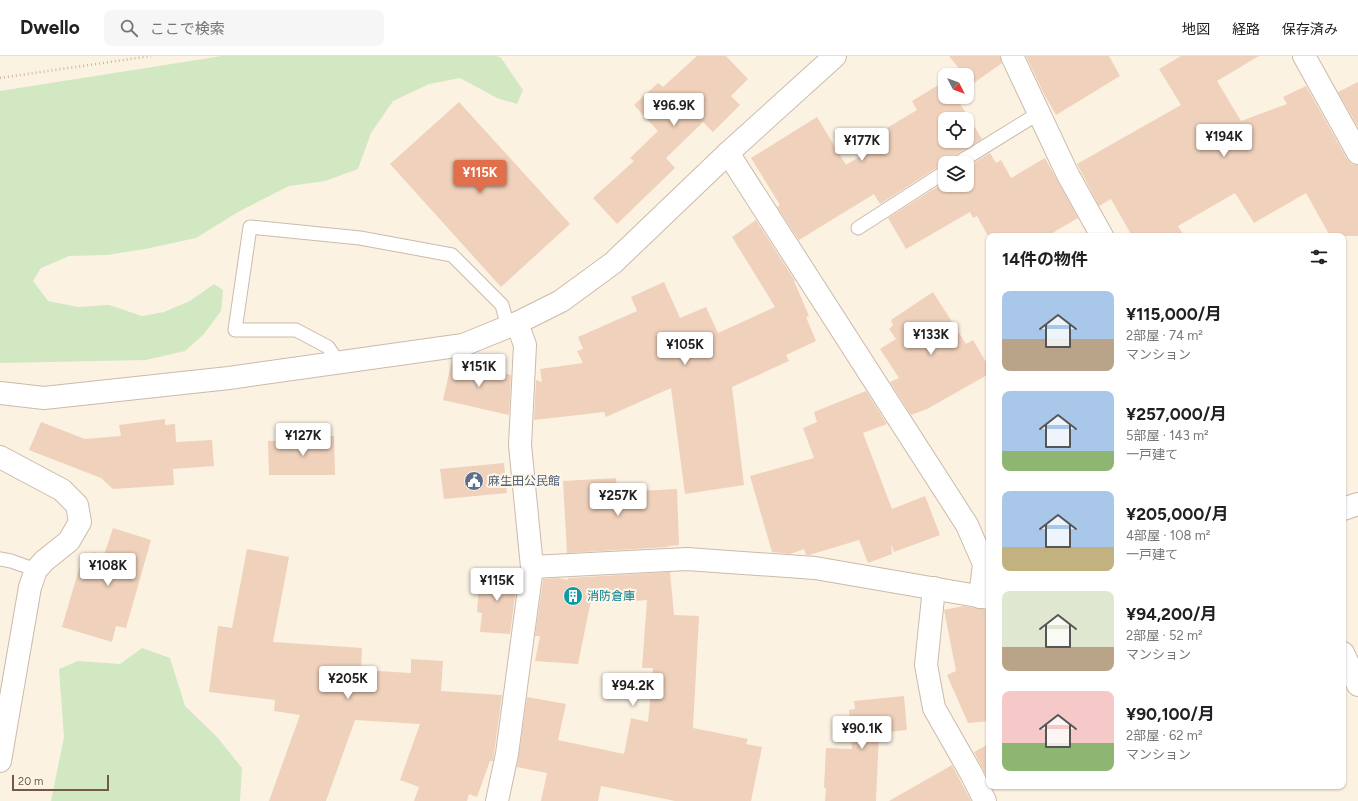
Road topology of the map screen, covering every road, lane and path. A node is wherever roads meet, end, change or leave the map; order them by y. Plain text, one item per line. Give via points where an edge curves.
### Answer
1 (151, 56) edge
2 (835, 56) edge
3 (1012, 56) edge
4 (1304, 56) edge
5 (0, 78) edge
6 (1039, 113) junction
7 (728, 153) junction
8 (1358, 153) edge
9 (969, 156) edge
10 (938, 177) edge
11 (858, 228) dead end
12 (1100, 233) edge
13 (513, 325) junction
14 (338, 362) junction
15 (0, 393) edge
16 (0, 456) edge
17 (1358, 504) edge
18 (1346, 508) edge
19 (0, 559) edge
20 (532, 568) junction
21 (36, 570) junction
22 (934, 588) junction
23 (984, 597) edge
24 (1346, 659) edge
25 (1358, 685) edge
26 (4, 723) edge
27 (0, 761) edge
28 (497, 801) edge
29 (985, 801) edge

1 - 5 path
2 - 7 street
3 - 6 street
4 - 8 street
6 - 9 lane
6 - 12 street via 1068,175
7 - 13 street via 613,263 561,302
7 - 23 street via 967,525 984,564
10 - 11 lane
13 - 14 street via 463,345
13 - 14 lane via 502,305 452,255 360,238 250,227 234,330 296,330 328,347
13 - 20 street via 524,345 520,445
14 - 15 street via 230,378 44,398
16 - 21 street via 62,490 77,505 80,522 69,541
17 - 18 street
19 - 21 lane
20 - 22 street via 687,559 815,568
20 - 28 street via 507,754
21 - 26 street via 30,587
22 - 23 street
22 - 29 street via 926,665 934,708
24 - 25 street
26 - 27 street

